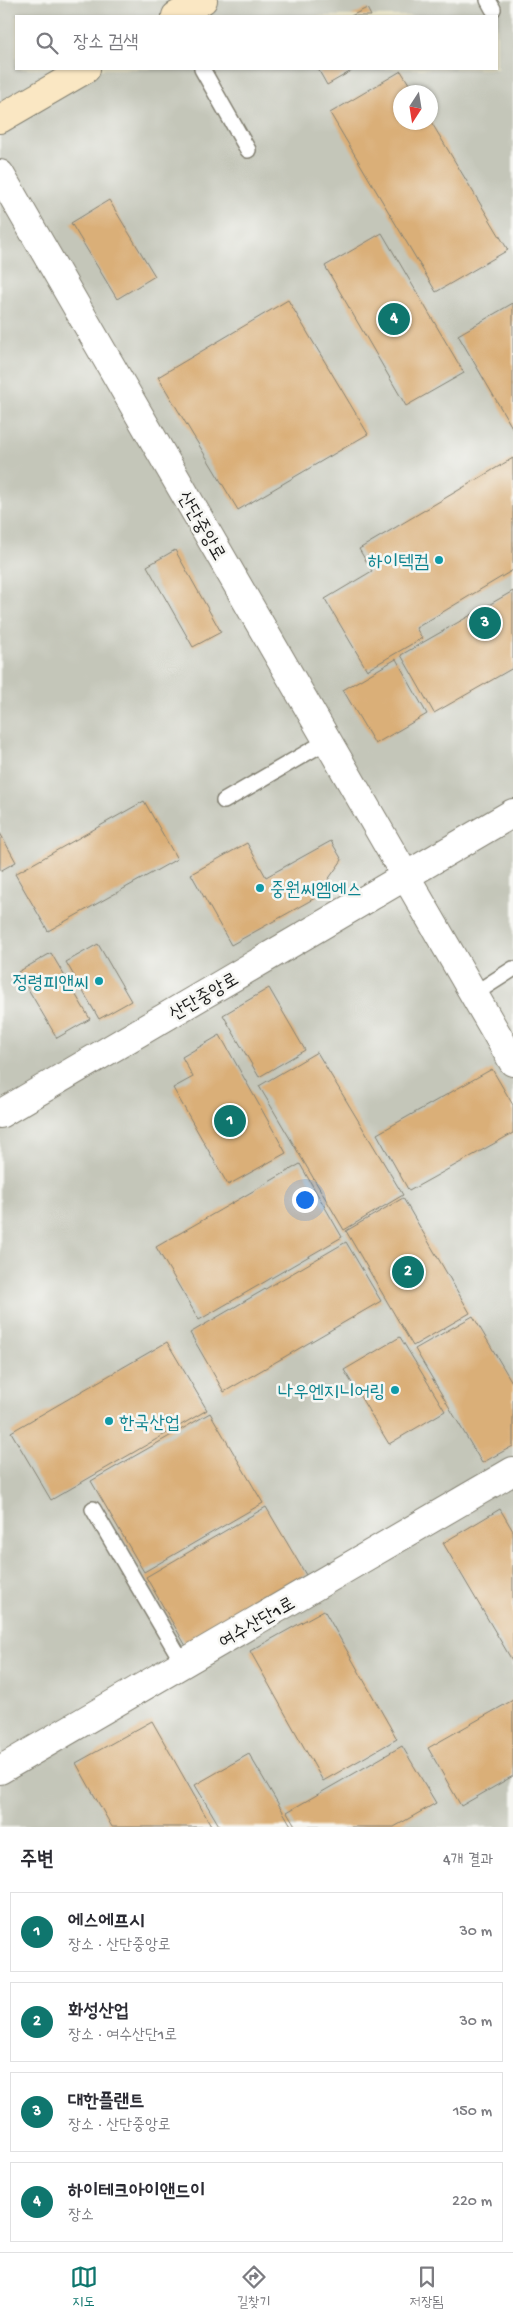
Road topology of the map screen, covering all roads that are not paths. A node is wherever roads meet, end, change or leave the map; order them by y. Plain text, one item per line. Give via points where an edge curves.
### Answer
1 (203, 0) edge
2 (178, 15) edge
3 (84, 70) edge
4 (203, 70) edge
5 (0, 119) edge
6 (248, 150) dead end
7 (0, 174) edge
8 (327, 741) junction
9 (224, 800) dead end
10 (513, 813) edge
11 (406, 877) junction
12 (513, 969) edge
13 (474, 994) junction
14 (513, 1062) edge
15 (0, 1114) edge
16 (513, 1471) edge
17 (93, 1509) dead end
18 (183, 1664) junction
19 (0, 1770) edge

1 - 2 street
3 - 5 street
4 - 6 lane
7 - 8 street, 산단중앙로
8 - 9 lane
8 - 11 street, 산단중앙로
10 - 11 street, 산단중앙로
11 - 13 street, 산단중앙로
11 - 15 street, 산단중앙로
12 - 13 lane
13 - 14 street, 산단중앙로
16 - 18 street, 여수산단1로
17 - 18 lane
18 - 19 street, 여수산단1로

